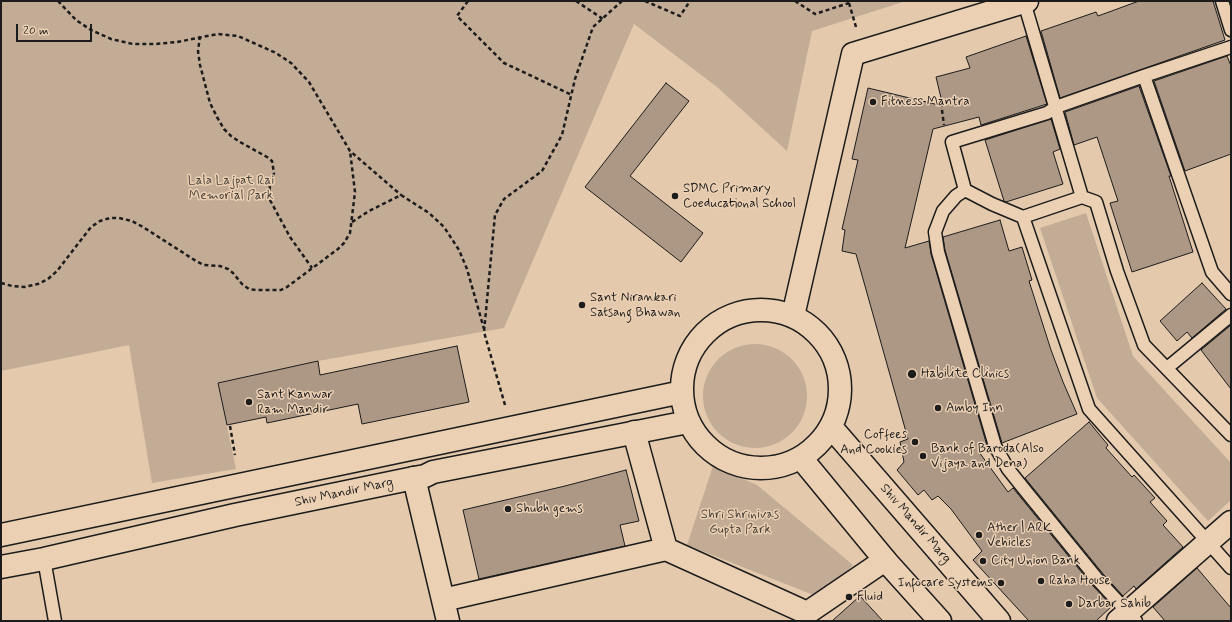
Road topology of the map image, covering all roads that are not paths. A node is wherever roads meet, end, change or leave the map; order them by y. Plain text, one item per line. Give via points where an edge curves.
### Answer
1 (1222, 1) edge
2 (1026, 2) edge
3 (1231, 30) edge
4 (1231, 47) edge
5 (1144, 76) junction
6 (1056, 107) junction
7 (965, 190) junction
8 (1082, 197) junction
9 (1023, 217) junction
10 (1231, 294) edge
11 (1231, 315) edge
12 (793, 316) junction
13 (1167, 368) junction
14 (682, 392) junction
15 (688, 422) junction
16 (831, 427) junction
17 (634, 432) junction
18 (1231, 435) edge
19 (801, 458) junction
20 (414, 478) junction
21 (1231, 522) edge
22 (1, 535) edge
23 (1208, 543) junction
24 (666, 549) junction
25 (44, 559) junction
26 (885, 560) junction
27 (1, 567) edge
28 (1231, 568) edge
29 (446, 611) edge
30 (803, 617) edge
31 (1128, 618) edge
32 (55, 621) edge
33 (940, 621) edge
34 (999, 621) edge

1 - 3 lane
2 - 6 lane
2 - 12 street via 853,54
4 - 5 lane
5 - 6 lane
5 - 10 lane via 1212,272
6 - 7 lane via 1046,113 952,142
6 - 8 lane
7 - 9 lane
7 - 31 lane via 943,211 935,232 938,252 995,446 1008,469
8 - 9 lane
8 - 13 lane via 1096,202 1144,345
9 - 23 lane via 1089,409
11 - 13 lane
12 - 14 street via 784,312 755,310 742,312 717,323 691,353
12 - 16 street via 812,327 822,338 838,366 841,381 840,397
13 - 18 lane
14 - 15 street
14 - 22 street
15 - 17 street, Shiv Mandir Marg
15 - 19 street via 711,451 734,464 747,468 775,468
16 - 19 street via 823,440
16 - 34 street, Shiv Mandir Marg
17 - 20 street, Shiv Mandir Marg
17 - 24 street
19 - 26 street
20 - 25 street, Shiv Mandir Marg via 235,515
20 - 29 street
21 - 23 street
23 - 28 lane
23 - 31 street
24 - 29 street
24 - 30 street
25 - 27 street, Shiv Mandir Marg
25 - 32 lane
26 - 30 street
26 - 33 street

